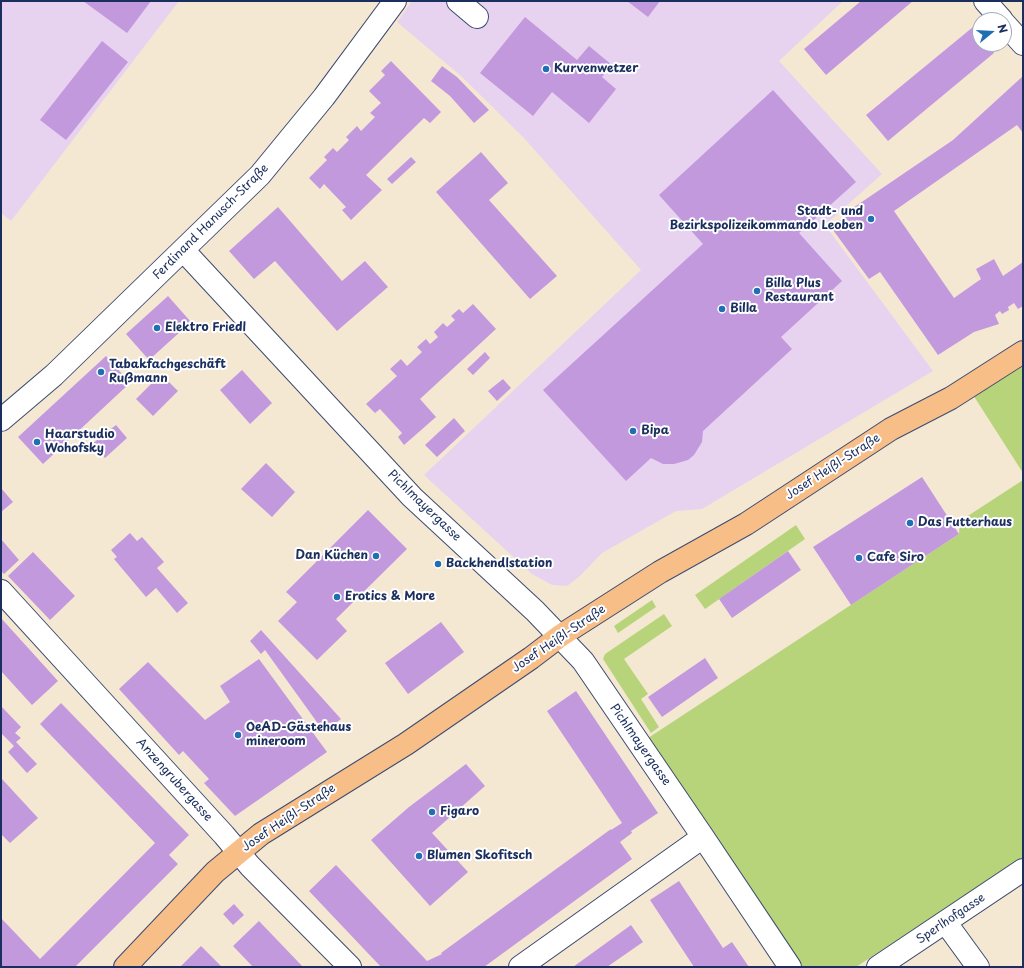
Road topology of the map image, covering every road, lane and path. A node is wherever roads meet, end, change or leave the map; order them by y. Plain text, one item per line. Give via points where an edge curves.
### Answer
1 (395, 1) edge
2 (458, 1) edge
3 (985, 1) edge
4 (995, 12) edge
5 (477, 17) dead end
6 (1012, 32) edge
7 (1023, 44) edge
8 (183, 250) junction
9 (1023, 352) edge
10 (1, 420) edge
11 (1, 592) edge
12 (560, 636) junction
13 (703, 837) junction
14 (238, 852) junction
15 (1023, 870) edge
16 (946, 923) junction
17 (125, 967) edge
18 (350, 967) edge
19 (520, 967) edge
20 (790, 967) edge
21 (878, 967) edge
22 (978, 967) edge

1 - 8 street, Ferdinand Hanusch-Straße via 324,97 260,175
2 - 5 street
3 - 4 street
6 - 7 street
8 - 10 street, Ferdinand Hanusch-Straße via 54,375
8 - 12 street, Pichlmayergasse via 412,497
9 - 12 main road, Josef Heißl-Straße via 951,398 891,429 746,524 660,572
11 - 14 street, Anzengrubergasse
12 - 13 street, Pichlmayergasse via 583,661
12 - 14 main road, Josef Heißl-Straße via 406,744 267,830
13 - 19 street
13 - 20 street, Pichlmayergasse
14 - 17 main road, Josef Heißl-Straße via 215,872
14 - 18 street, Anzengrubergasse
15 - 16 street, Sperlhofgasse
16 - 21 street, Sperlhofgasse
16 - 22 street

